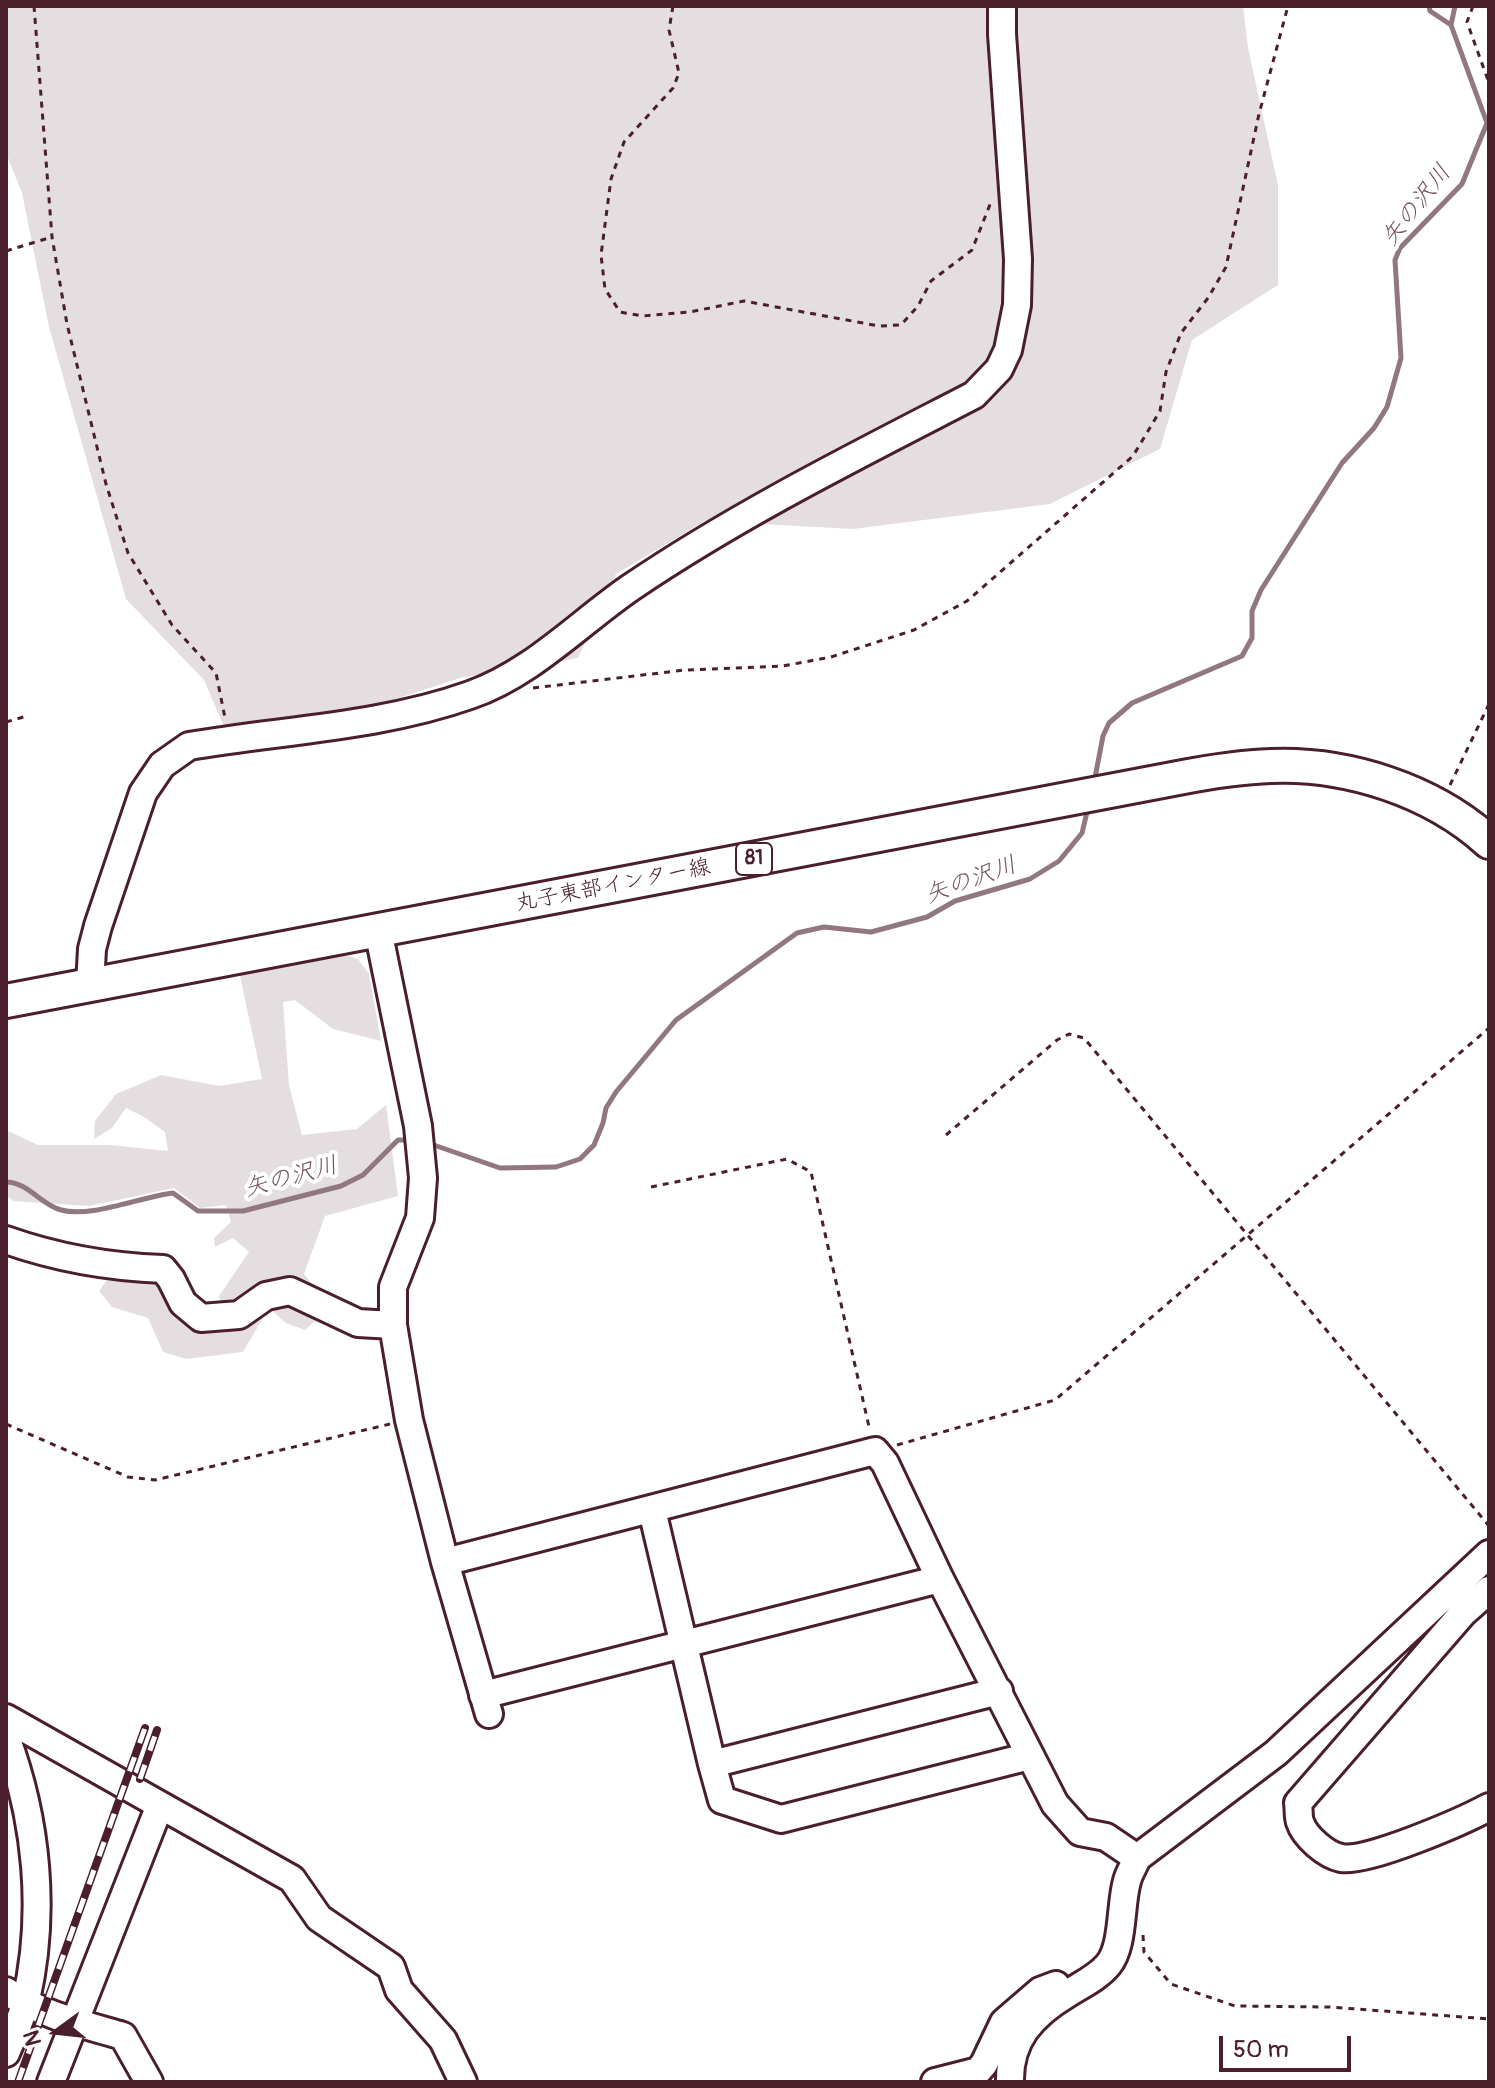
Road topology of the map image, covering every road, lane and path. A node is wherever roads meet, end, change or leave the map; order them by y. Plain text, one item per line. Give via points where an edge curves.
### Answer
1 (34, 6) edge
2 (673, 6) edge
3 (1002, 6) edge
4 (1288, 6) edge
5 (1473, 6) edge
6 (1489, 83) edge
7 (1013, 187) junction
8 (52, 237) junction
9 (6, 251) edge
10 (528, 689) dead end
11 (1489, 704) edge
12 (27, 716) dead end
13 (6, 722) edge
14 (229, 738) junction
15 (1440, 807) junction
16 (1489, 842) edge
17 (378, 930) junction
18 (90, 985) junction
19 (6, 1001) edge
20 (1489, 1028) edge
21 (946, 1135) dead end
22 (651, 1187) dead end
23 (1248, 1234) junction
24 (6, 1240) edge
25 (393, 1325) junction
26 (409, 1420) junction
27 (6, 1424) edge
28 (875, 1451) junction
29 (652, 1510) junction
30 (1489, 1526) edge
31 (1489, 1554) edge
32 (445, 1562) junction
33 (940, 1579) junction
34 (1489, 1590) edge
35 (684, 1645) junction
36 (999, 1691) junction
37 (6, 1718) edge
38 (6, 1737) edge
39 (1030, 1756) junction
40 (712, 1764) junction
41 (160, 1805) junction
42 (1489, 1807) edge
43 (1137, 1858) junction
44 (1142, 1927) dead end
45 (1071, 1991) junction
46 (16, 1997) edge
47 (1489, 2019) edge
48 (74, 2023) junction
49 (6, 2053) edge
50 (51, 2082) edge
51 (149, 2082) edge
52 (463, 2082) edge
53 (935, 2082) edge
54 (1010, 2082) edge

1 - 8 path
2 - 7 path via 669,30 679,73 673,88 624,142 611,179 601,255 605,289 620,312 659,315 744,301 867,324 901,325 931,281 972,250 996,194
3 - 7 street
4 - 10 path via 1226,267 1181,333 1166,372 1160,411 1133,456 967,601 914,630 831,657 783,666 685,670
5 - 6 path via 1467,22
7 - 14 street via 1017,305 999,369 974,395 728,526 630,588 551,648 470,695 407,712
8 - 9 path
8 - 14 path via 70,339 128,553 172,625 216,673
11 - 15 path
12 - 13 path
14 - 18 street via 189,746 162,765 143,793 98,926
15 - 16 main road, 丸子東部インター線 / 81
15 - 17 main road, 丸子東部インター線 / 81 via 1414,793 1355,776 1298,766 1241,768
17 - 18 main road, 丸子東部インター線 / 81
17 - 25 street via 418,1126 423,1178 420,1218 393,1287
18 - 19 main road, 丸子東部インター線 / 81
20 - 23 path
21 - 23 path via 1057,1040 1069,1034 1084,1038
22 - 28 path via 787,1159 811,1172
23 - 28 path via 1055,1400
23 - 30 path
24 - 25 street via 92,1262 163,1269 183,1303 201,1318 239,1315 266,1296 290,1291 358,1323
25 - 26 street
26 - 27 path via 155,1480 128,1477
26 - 32 street
28 - 29 street
28 - 33 street
29 - 32 street
29 - 35 street
31 - 43 street via 1276,1753
32 - 35 street via 486,1704
33 - 35 street
33 - 36 street
34 - 42 street via 1463,1613 1298,1803 1306,1831 1325,1851 1342,1858 1368,1857
35 - 40 street
36 - 39 street
36 - 40 street
37 - 41 street
38 - 46 street via 34,1850 35,1934
39 - 40 street via 781,1819 722,1800
39 - 43 street via 1068,1821 1080,1832 1106,1837
41 - 48 street
41 - 52 street via 292,1879 319,1918 391,1967 399,1990 443,2040
43 - 45 street via 1109,1964
44 - 47 path via 1144,1952 1171,1984 1235,2006
45 - 53 street via 1057,1985 1040,1991 1004,2022 978,2071
45 - 54 street via 1045,2008 1018,2038 1009,2061
46 - 48 street
46 - 49 street
48 - 50 street
48 - 51 street via 123,2036

